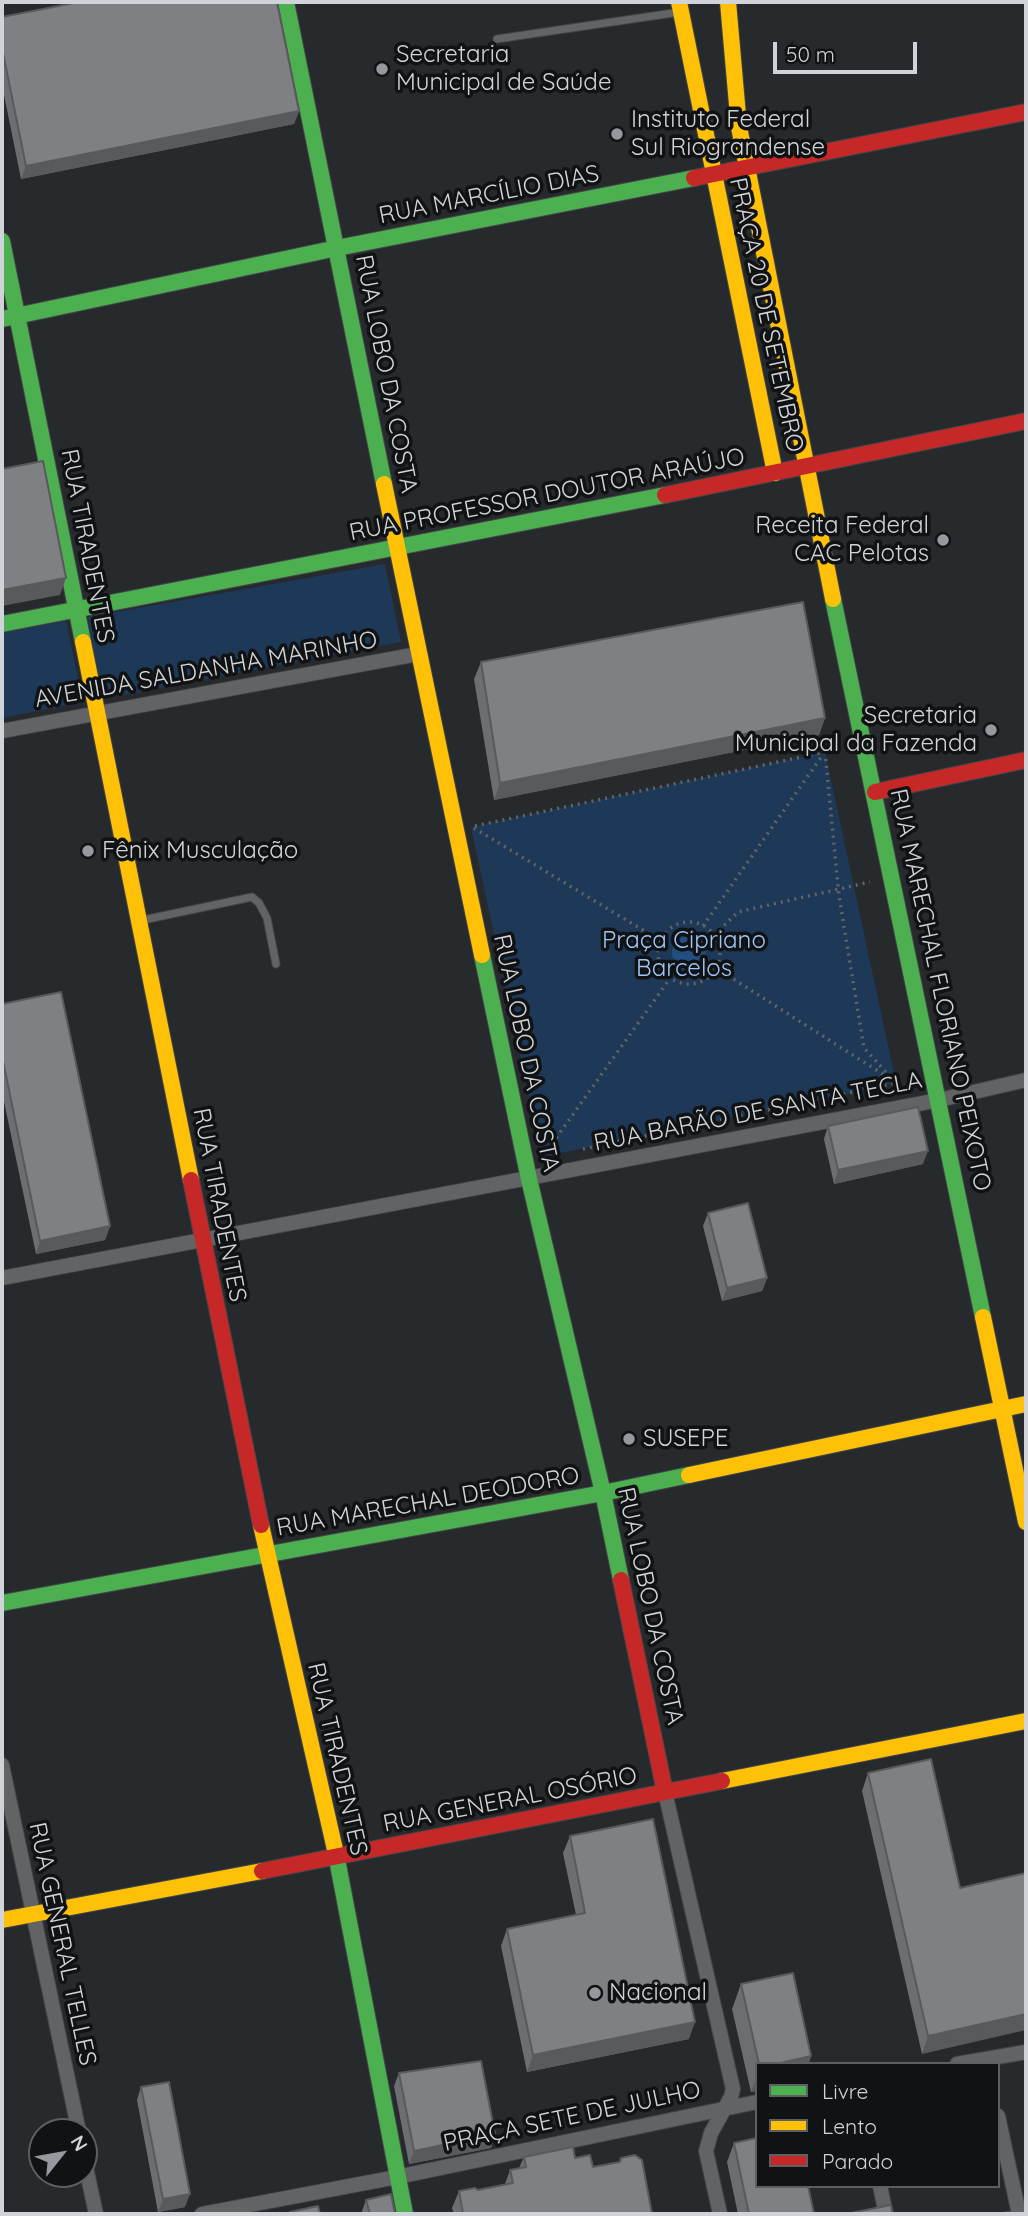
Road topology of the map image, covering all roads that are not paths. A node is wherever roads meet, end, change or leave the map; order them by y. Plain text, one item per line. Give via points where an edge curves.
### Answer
1 (286, 2) edge
2 (728, 2) edge
3 (680, 7) edge
4 (496, 39) dead end
5 (1026, 112) edge
6 (747, 167) junction
7 (714, 175) junction
8 (2, 241) edge
9 (337, 248) junction
10 (10, 317) edge
11 (1026, 421) edge
12 (806, 468) junction
13 (775, 473) junction
14 (816, 512) junction
15 (397, 547) junction
16 (76, 610) junction
17 (2, 624) edge
18 (418, 654) junction
19 (97, 714) junction
20 (2, 731) edge
21 (1026, 760) edge
22 (875, 792) junction
23 (139, 920) junction
24 (276, 964) dead end
25 (1026, 1080) edge
26 (939, 1100) junction
27 (528, 1179) junction
28 (203, 1240) junction
29 (2, 1278) edge
30 (1026, 1404) edge
31 (1004, 1408) junction
32 (603, 1493) junction
33 (1026, 1522) edge
34 (267, 1555) junction
35 (2, 1603) edge
36 (1026, 1721) edge
37 (2, 1765) edge
38 (665, 1792) junction
39 (337, 1857) junction
40 (33, 1914) junction
41 (2, 1920) edge
42 (1026, 2052) edge
43 (987, 2061) edge
44 (755, 2102) edge
45 (725, 2108) junction
46 (76, 2118) edge
47 (1000, 2125) edge
48 (397, 2177) junction
49 (90, 2188) edge
50 (880, 2188) edge
51 (96, 2214) edge
52 (202, 2214) edge
53 (405, 2214) edge
54 (720, 2214) edge
55 (886, 2214) edge
56 (1019, 2214) edge

1 - 9 street, RUA LOBO DA COSTA
2 - 6 street, PRAÇA 20 DE SETEMBRO
3 - 4 lane
3 - 7 street, PRAÇA 20 DE SETEMBRO
5 - 6 street, RUA MARCÍLIO DIAS
6 - 7 street, RUA MARCÍLIO DIAS
6 - 12 street, PRAÇA 20 DE SETEMBRO
7 - 9 street, RUA MARCÍLIO DIAS
7 - 13 street, PRAÇA 20 DE SETEMBRO
8 - 10 street, RUA TIRADENTES
9 - 10 street, RUA MARCÍLIO DIAS
9 - 15 street, RUA LOBO DA COSTA
10 - 16 street, RUA TIRADENTES
11 - 12 street, RUA PROFESSOR DOUTOR ARAÚJO
12 - 13 street, RUA PROFESSOR DOUTOR ARAÚJO
12 - 14 street, RUA MARECHAL FLORIANO PEIXOTO
13 - 14 street via 791,483
13 - 15 street, RUA PROFESSOR DOUTOR ARAÚJO
14 - 22 street, RUA MARECHAL FLORIANO PEIXOTO
15 - 16 street, RUA PROFESSOR DOUTOR ARAÚJO
15 - 18 street, RUA LOBO DA COSTA
16 - 17 street
16 - 19 street, RUA TIRADENTES
18 - 19 street, AVENIDA SALDANHA MARINHO
18 - 27 street, RUA LOBO DA COSTA
19 - 20 street, AVENIDA SALDANHA MARINHO
19 - 23 street, RUA TIRADENTES
21 - 22 street
22 - 26 street, RUA MARECHAL FLORIANO PEIXOTO
23 - 24 lane via 252,897 267,918
23 - 28 street, RUA TIRADENTES
25 - 26 street, RUA BARÃO DE SANTA TECLA
26 - 27 street, RUA BARÃO DE SANTA TECLA
26 - 31 street, RUA MARECHAL FLORIANO PEIXOTO
27 - 28 street, RUA BARÃO DE SANTA TECLA
27 - 32 street, RUA LOBO DA COSTA
28 - 29 street, RUA BARÃO DE SANTA TECLA
28 - 34 street, RUA TIRADENTES
30 - 31 street, RUA MARECHAL DEODORO
31 - 32 street, RUA MARECHAL DEODORO
31 - 33 street, RUA MARECHAL FLORIANO PEIXOTO
32 - 34 street, RUA MARECHAL DEODORO
32 - 38 street, RUA LOBO DA COSTA
34 - 35 street, RUA MARECHAL DEODORO
34 - 39 street, RUA TIRADENTES
36 - 38 street, RUA GENERAL OSÓRIO
37 - 40 street, RUA GENERAL TELLES
38 - 39 street, RUA GENERAL OSÓRIO
38 - 45 street, RUA LOBO DA COSTA via 733,2089
39 - 40 street, RUA GENERAL OSÓRIO
39 - 48 street, RUA TIRADENTES
40 - 41 street, RUA GENERAL OSÓRIO
40 - 46 street, RUA GENERAL TELLES
42 - 43 street
44 - 45 street
45 - 48 street, PRAÇA SETE DE JULHO
45 - 54 street, PRAÇA SETE DE JULHO via 706,2151
47 - 56 street
48 - 52 street, PRAÇA SETE DE JULHO
48 - 53 street
49 - 51 street
50 - 55 street

